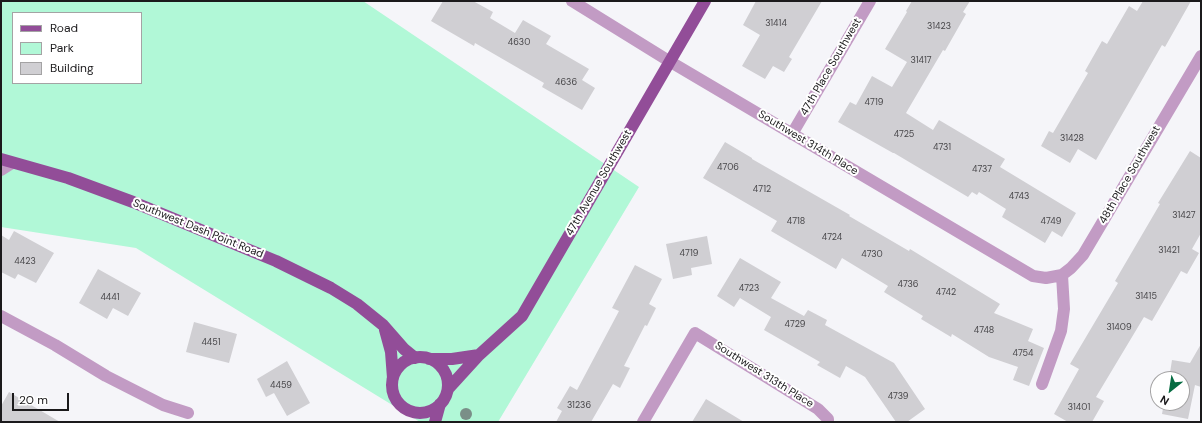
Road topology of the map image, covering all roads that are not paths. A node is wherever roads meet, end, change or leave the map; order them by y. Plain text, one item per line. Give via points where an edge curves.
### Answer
1 (572, 1) edge
2 (705, 1) edge
3 (870, 1) edge
4 (1201, 56) edge
5 (669, 61) junction
6 (792, 134) junction
7 (7, 161) edge
8 (1, 170) edge
9 (1062, 275) junction
10 (1, 316) edge
11 (383, 325) junction
12 (479, 355) junction
13 (415, 358) junction
14 (429, 358) junction
15 (393, 378) junction
16 (1042, 384) dead end
17 (448, 389) junction
18 (440, 404) junction
19 (405, 408) junction
20 (188, 413) dead end
21 (412, 422) edge
22 (435, 422) edge
23 (644, 422) edge
24 (828, 422) edge

1 - 5 street, Southwest 314th Place
2 - 5 main road, 47th Avenue Southwest
3 - 6 street, 47th Place Southwest
4 - 9 street, 48th Place Southwest via 1084,255
5 - 6 street, Southwest 314th Place
5 - 12 main road, 47th Avenue Southwest via 522,316
6 - 9 street, Southwest 314th Place via 1033,276 1046,278
7 - 8 street
7 - 11 main road, Southwest Dash Point Road via 68,178 276,261 331,288 357,304
9 - 16 street via 1064,309 1061,332
10 - 20 street via 125,386 163,405
11 - 13 main road, Southwest Dash Point Road
11 - 15 main road via 391,352
12 - 14 main road via 452,359
12 - 17 main road, 47th Avenue Southwest
13 - 14 main road
13 - 15 main road via 401,364
14 - 17 main road via 442,367 448,381
15 - 19 main road via 393,391
17 - 18 main road
18 - 19 main road via 423,413
18 - 22 main road
19 - 21 main road
23 - 24 street, Southwest 313th Place via 694,333 818,409

